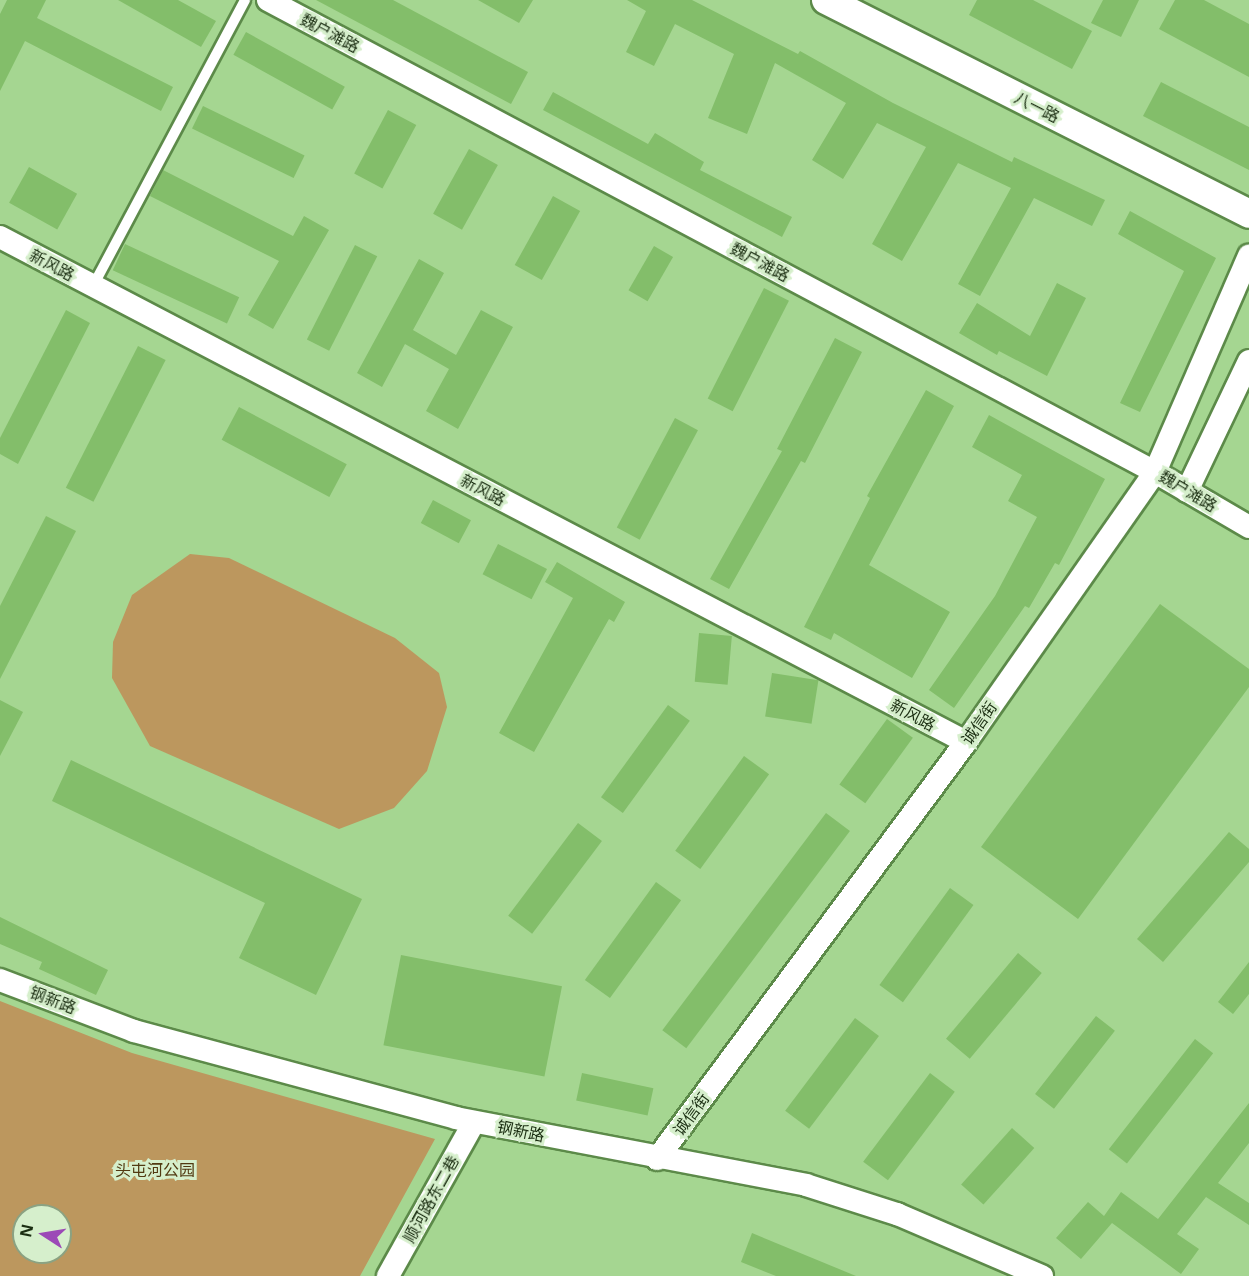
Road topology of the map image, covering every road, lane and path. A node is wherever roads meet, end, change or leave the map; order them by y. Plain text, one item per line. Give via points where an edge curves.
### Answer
1 (246, 0) edge
2 (268, 0) edge
3 (826, 0) edge
4 (1249, 214) edge
5 (0, 237) edge
6 (1249, 256) edge
7 (93, 286) junction
8 (1249, 361) edge
9 (1155, 472) junction
10 (1187, 491) junction
11 (1249, 527) edge
12 (966, 742) junction
13 (0, 980) edge
14 (474, 1122) junction
15 (657, 1159) junction
16 (388, 1276) edge
17 (1042, 1276) edge

1 - 7 lane
2 - 9 street, 魏户滩路
3 - 4 street, 八一路
5 - 7 street, 新风路
6 - 9 street, 诚信街
7 - 12 street, 新风路
8 - 10 street
9 - 10 street, 魏户滩路
9 - 12 street, 诚信街
10 - 11 street, 魏户滩路
12 - 15 street, 诚信街
13 - 14 street, 钢新路 via 134,1031
14 - 15 street, 钢新路
14 - 16 street, 顺河路东二巷
15 - 17 street, 钢新路 via 806,1185 897,1214

